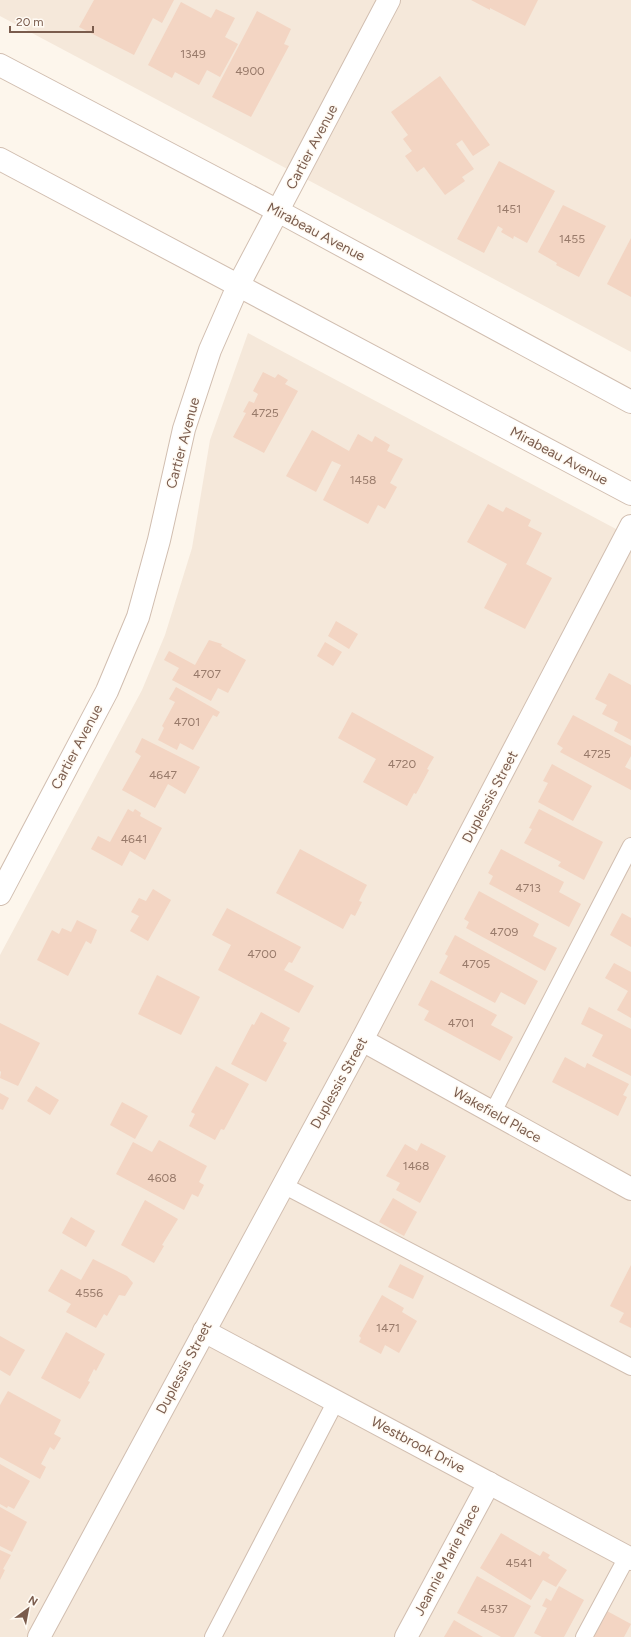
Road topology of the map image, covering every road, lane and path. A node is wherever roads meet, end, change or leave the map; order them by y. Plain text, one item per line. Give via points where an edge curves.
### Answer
1 (389, 0) edge
2 (0, 66) edge
3 (0, 159) edge
4 (278, 211) junction
5 (238, 286) junction
6 (631, 402) edge
7 (631, 494) edge
8 (631, 526) edge
9 (631, 846) edge
10 (0, 894) edge
11 (362, 1040) junction
12 (493, 1112) junction
13 (283, 1186) junction
14 (631, 1189) edge
15 (204, 1331) junction
16 (631, 1367) edge
17 (336, 1401) junction
18 (489, 1483) junction
19 (629, 1558) edge
20 (39, 1637) edge
21 (213, 1637) edge
22 (406, 1637) edge
23 (584, 1637) edge

1 - 4 street, Cartier Avenue
2 - 4 street, Mirabeau Avenue
3 - 5 street, Mirabeau Avenue
4 - 5 street, Cartier Avenue
4 - 6 street, Mirabeau Avenue
5 - 7 street, Mirabeau Avenue
5 - 10 street, Cartier Avenue via 210,350 184,429 159,540 138,617 106,691
8 - 11 street, Duplessis Street
9 - 12 lane
11 - 12 street, Wakefield Place
11 - 13 street, Duplessis Street
12 - 14 street, Wakefield Place
13 - 15 street, Duplessis Street
13 - 16 lane
15 - 17 street, Westbrook Drive
15 - 20 street, Duplessis Street
17 - 18 street, Westbrook Drive
17 - 21 lane
18 - 19 street, Westbrook Drive
18 - 22 street, Jeannie Marie Place
19 - 23 lane

